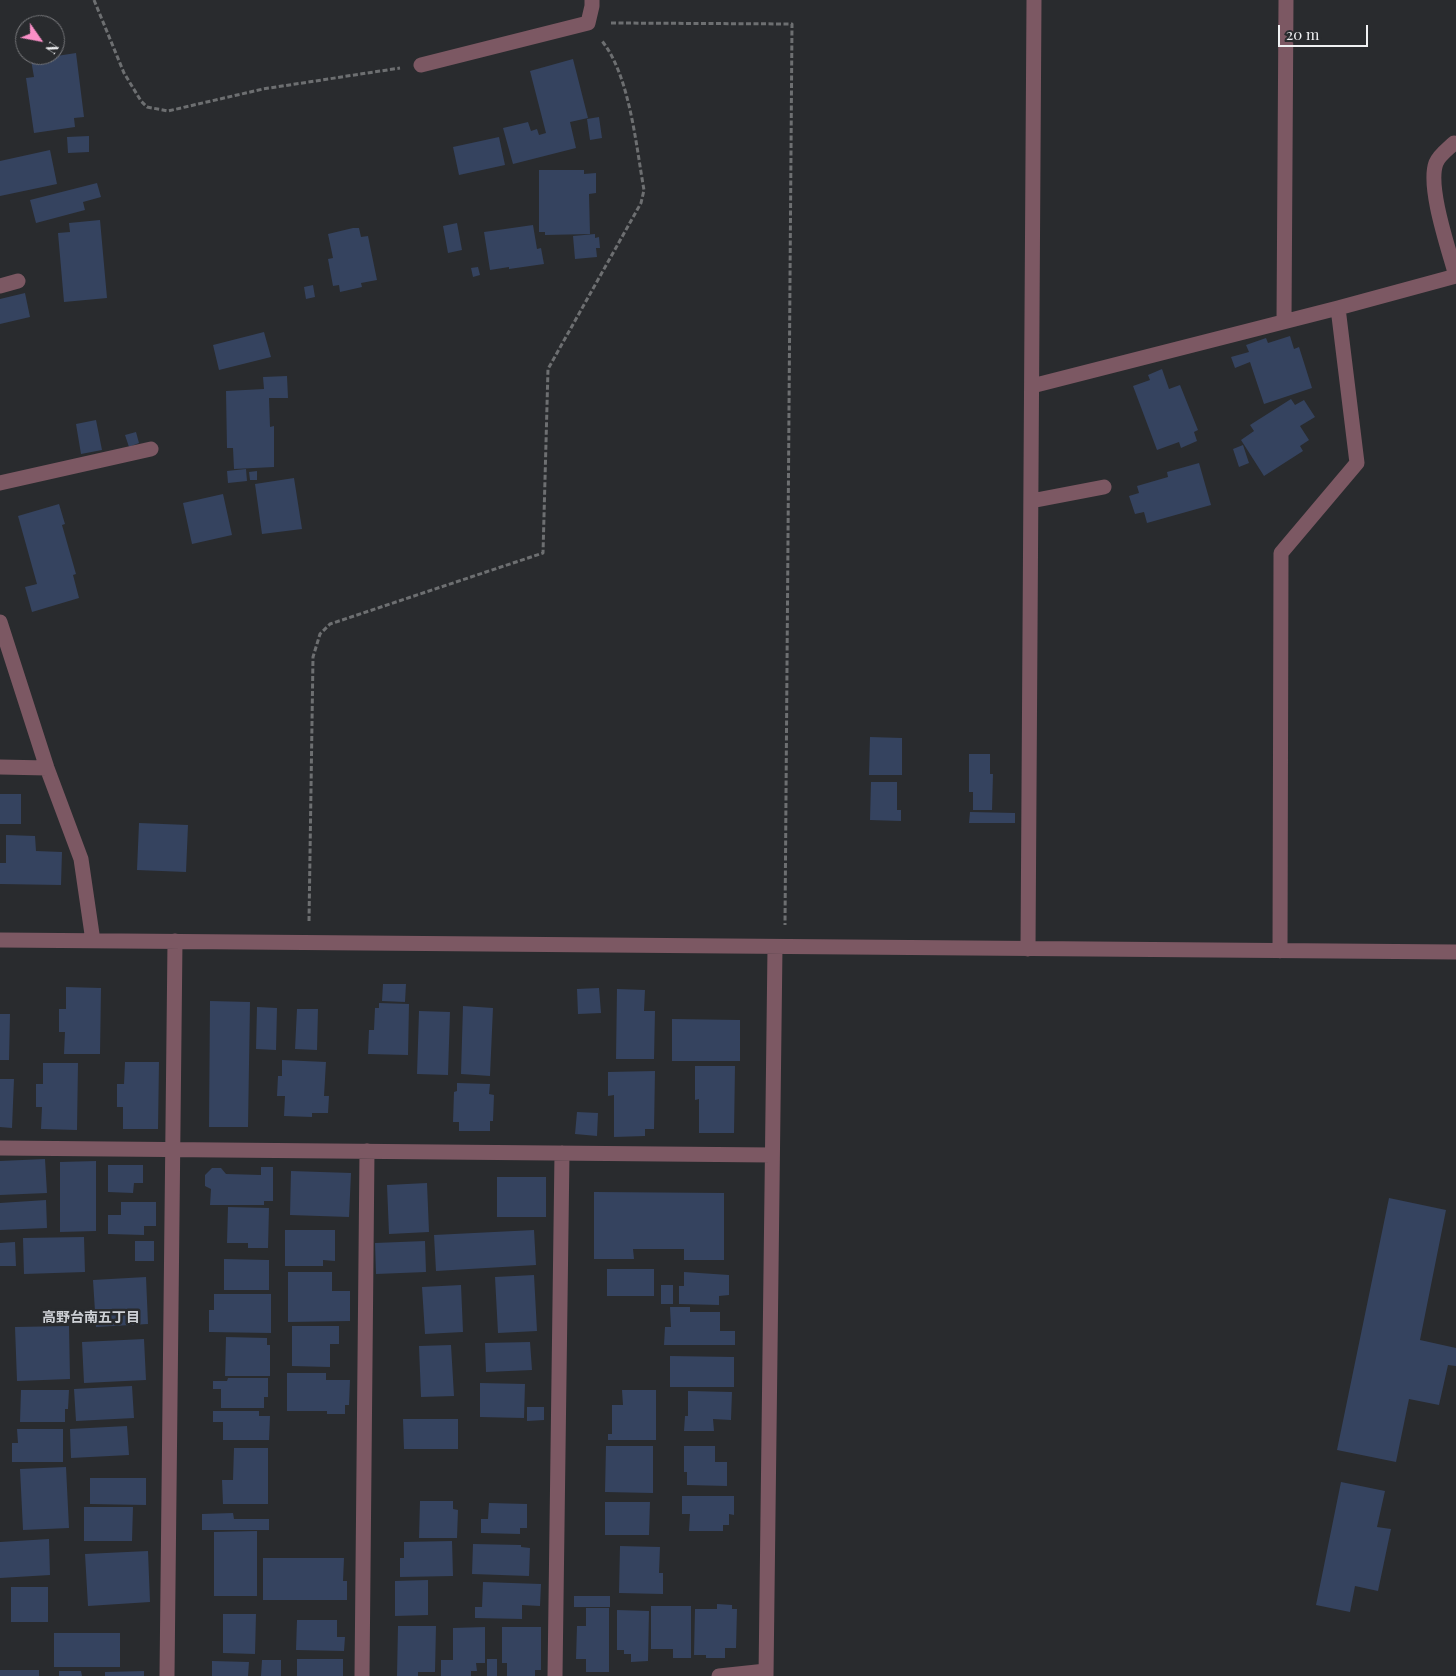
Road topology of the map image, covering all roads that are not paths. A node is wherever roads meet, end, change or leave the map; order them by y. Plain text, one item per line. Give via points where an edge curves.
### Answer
1 (592, 0) edge
2 (1034, 0) edge
3 (1286, 0) edge
4 (421, 65) road end
5 (1454, 144) dead end
6 (1456, 276) edge
7 (18, 282) dead end
8 (0, 286) edge
9 (1338, 308) junction
10 (1284, 322) junction
11 (1032, 386) junction
12 (151, 449) dead end
13 (0, 483) edge
14 (1104, 487) dead end
15 (1031, 501) junction
16 (0, 622) edge
17 (0, 767) edge
18 (47, 768) junction
19 (0, 940) edge
20 (93, 941) junction
21 (175, 941) junction
22 (780, 947) junction
23 (1028, 949) junction
24 (1280, 951) junction
25 (1456, 952) edge
26 (0, 1148) edge
27 (174, 1149) junction
28 (367, 1151) junction
29 (562, 1153) junction
30 (772, 1155) junction
31 (766, 1674) edge
32 (167, 1676) edge
33 (362, 1676) edge
34 (555, 1676) edge
35 (719, 1676) edge

1 - 4 street via 588,23
2 - 11 street
3 - 10 street
5 - 6 street via 1436,161 1434,174 1437,204
6 - 9 street
7 - 8 street
9 - 10 street
9 - 24 street via 1357,463 1281,553
10 - 11 street
11 - 15 street
12 - 13 street
14 - 15 street
15 - 23 street
16 - 18 street
17 - 18 street
18 - 20 street via 81,859
19 - 20 street
20 - 21 street
21 - 22 street
21 - 27 street
22 - 23 street
22 - 30 street
23 - 24 street
24 - 25 street
26 - 27 street
27 - 28 street
27 - 32 street
28 - 29 street
28 - 33 street
29 - 30 street
29 - 34 street
30 - 31 street
31 - 35 street

